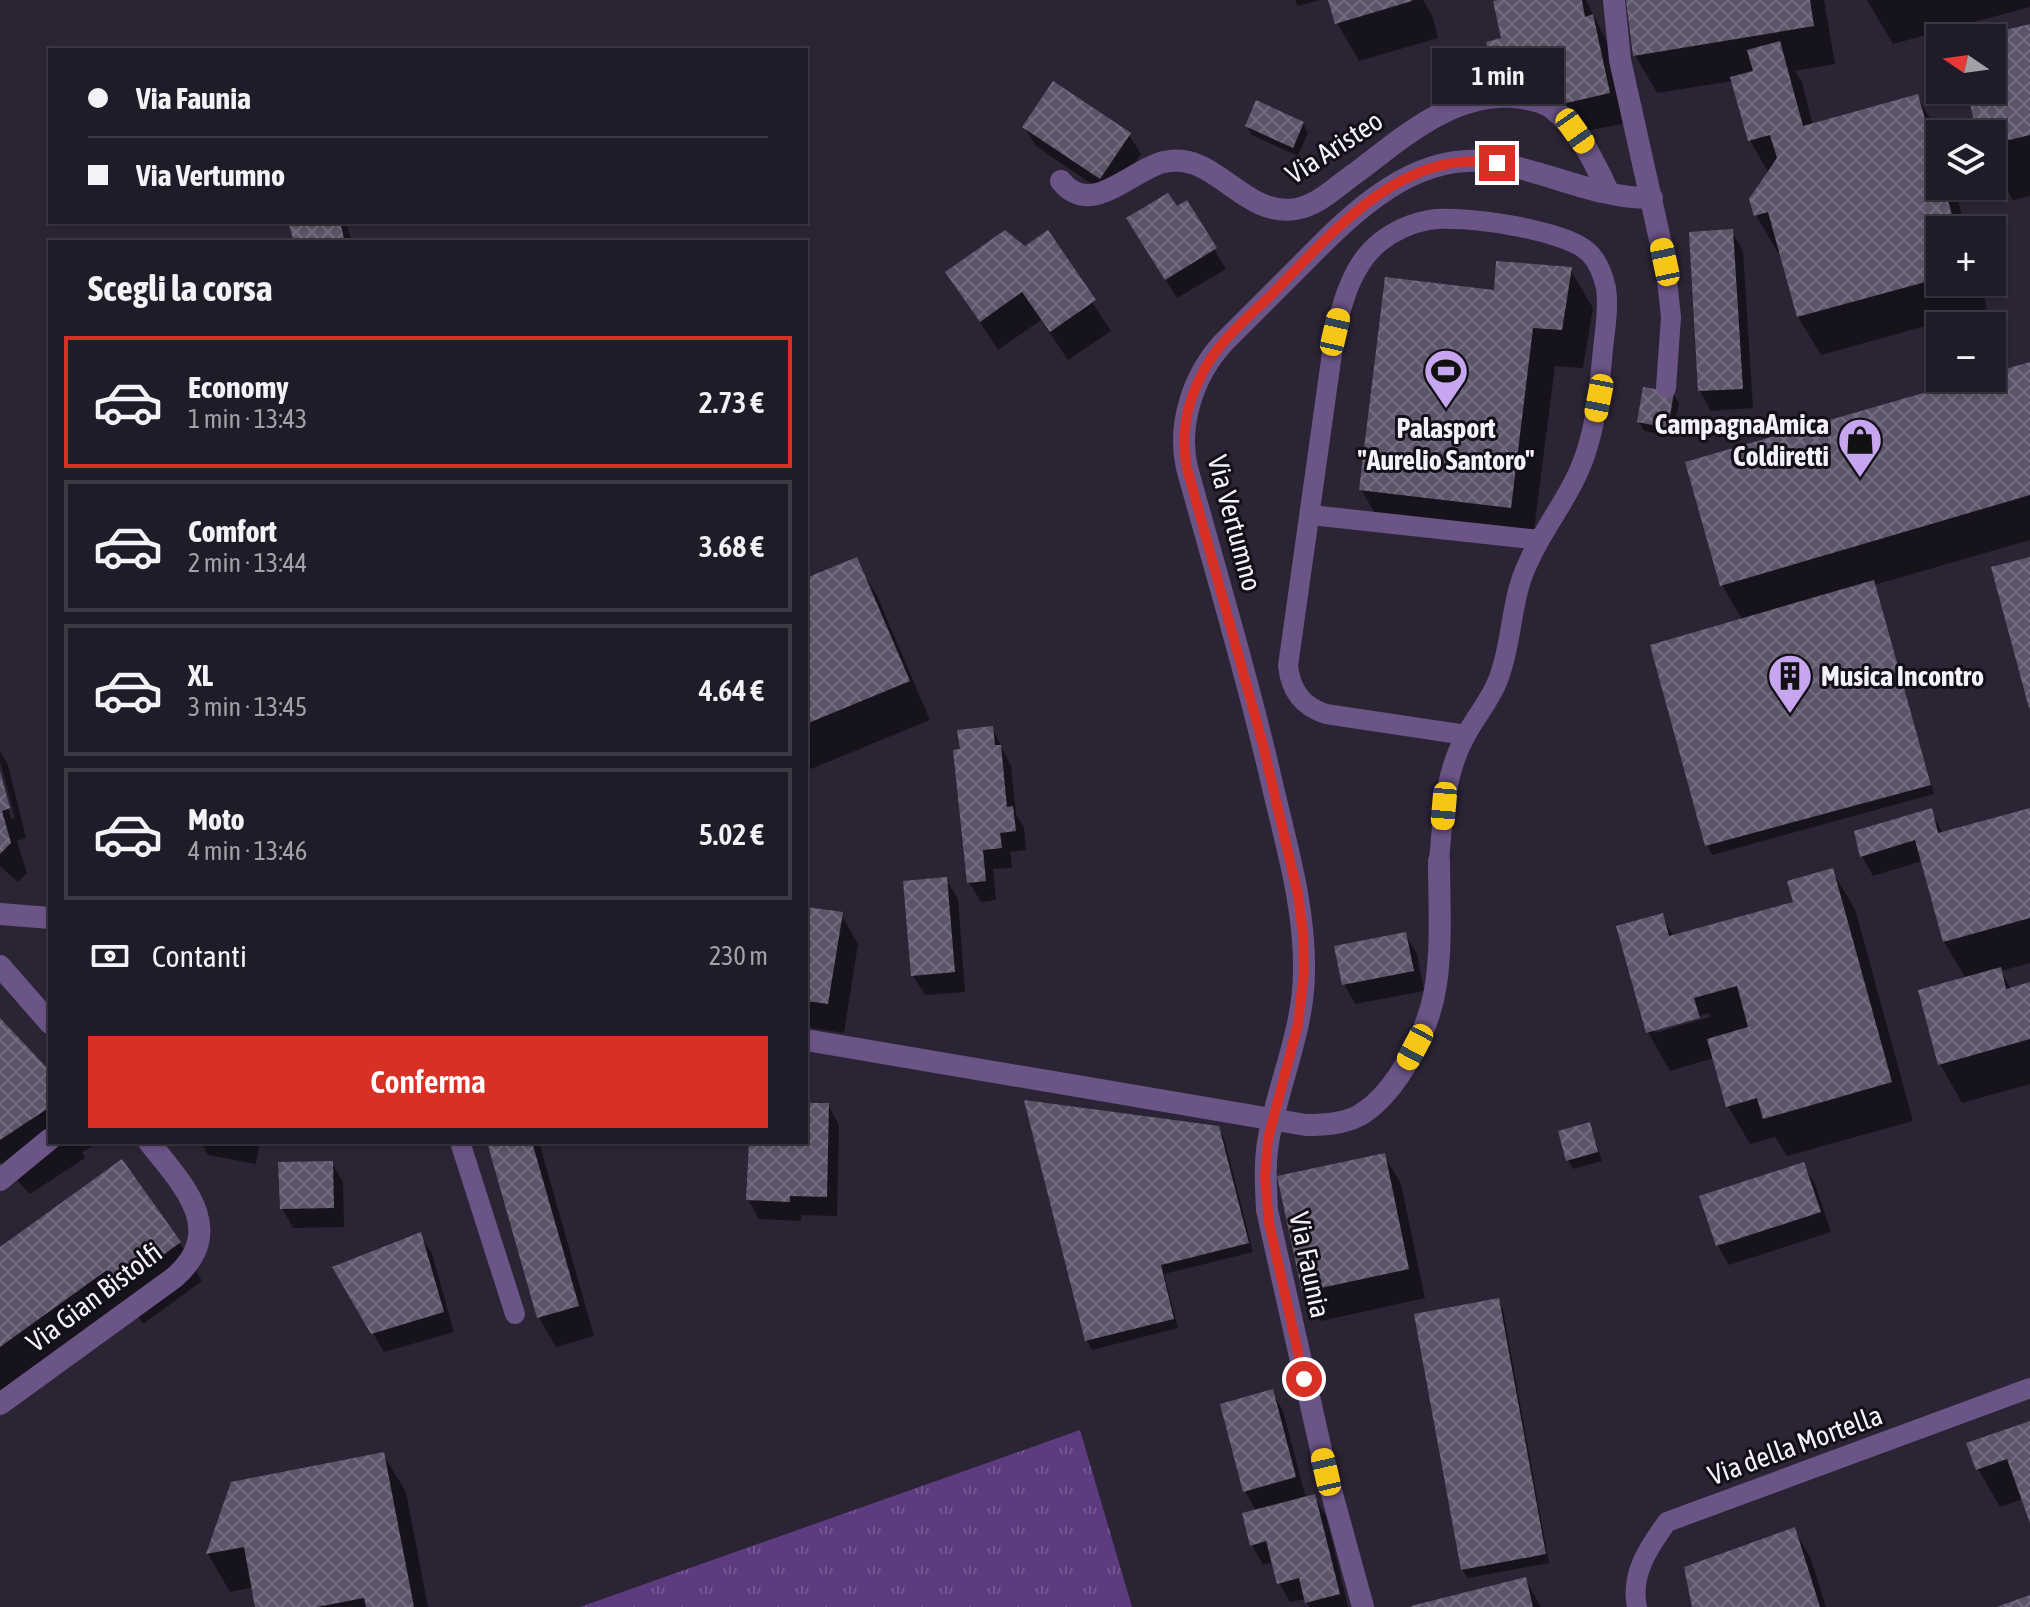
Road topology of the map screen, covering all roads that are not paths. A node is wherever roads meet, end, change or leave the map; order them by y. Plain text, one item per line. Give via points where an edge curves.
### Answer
1 (1614, 0) edge
2 (1061, 181) dead end
3 (1609, 193) junction
4 (1652, 198) junction
5 (1665, 262) joint
6 (1666, 388) dead end
7 (1311, 515) junction
8 (1540, 540) junction
9 (1466, 735) junction
10 (1439, 861) joint
11 (0, 914) edge
12 (48, 918) edge
13 (0, 966) edge
14 (48, 1021) edge
15 (808, 1040) edge
16 (1273, 1120) junction
17 (48, 1141) edge
18 (151, 1144) edge
19 (461, 1144) edge
20 (0, 1180) edge
21 (515, 1314) dead end
22 (2030, 1388) edge
23 (0, 1404) edge
24 (1363, 1607) edge
25 (1637, 1607) edge

1 - 4 street via 1620,60
2 - 3 street, Via Aristeo via 1078,194 1100,194 1152,165 1175,160 1207,170 1267,209 1293,210 1316,202 1443,112 1498,96 1551,107 1586,147
3 - 4 street, Via Vertumno
3 - 16 street, Via Vertumno via 1484,161 1445,163 1422,171 1380,194 1342,224 1213,354 1194,392 1184,455 1263,745 1303,934 1298,1024
4 - 5 street
5 - 6 lane via 1671,317
7 - 8 lane
7 - 8 lane via 1335,332 1350,283 1378,243 1394,233 1430,219 1465,219 1577,243 1595,259 1606,289 1599,398 1591,435 1577,475
7 - 9 lane via 1288,655 1295,692 1311,709 1326,714
8 - 9 lane via 1520,583 1499,679
9 - 10 lane via 1451,768
10 - 16 street via 1436,985 1408,1061 1381,1097 1347,1121 1306,1125
11 - 12 street
13 - 14 street
15 - 16 street
16 - 24 street, Via Faunia via 1265,1177 1269,1223
17 - 20 street
18 - 23 street, Via Gian Bistolfi via 198,1214 189,1262
19 - 21 lane
22 - 25 lane, Via della Mortella via 1667,1522 1643,1556

